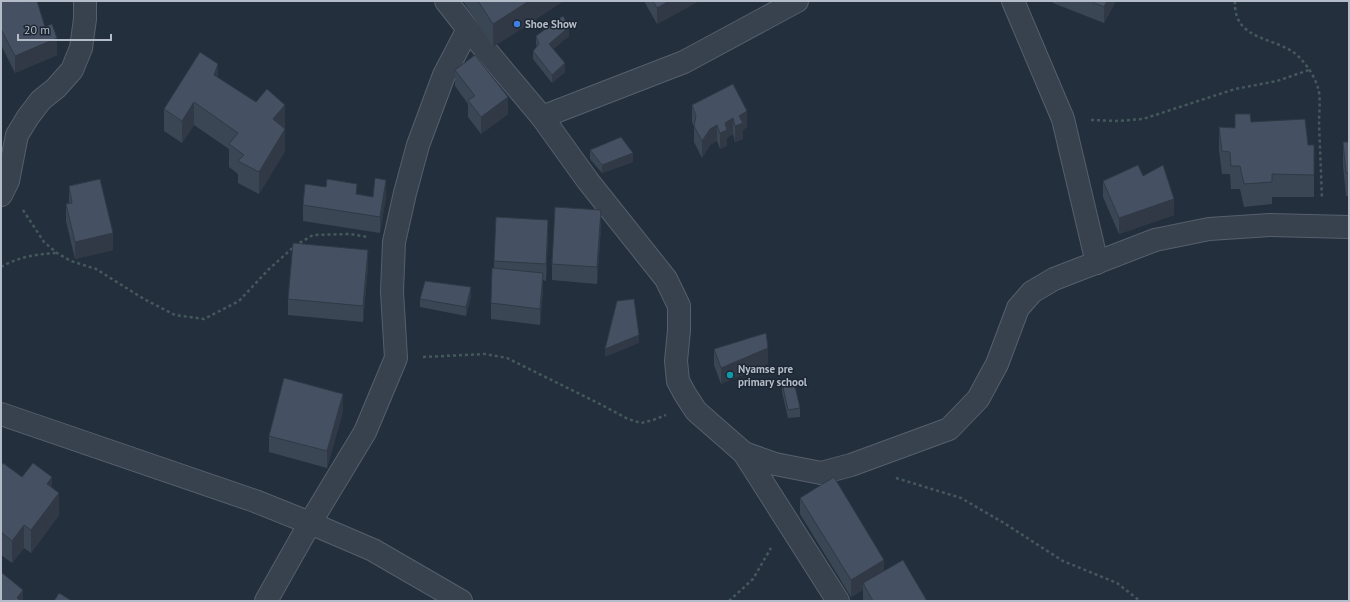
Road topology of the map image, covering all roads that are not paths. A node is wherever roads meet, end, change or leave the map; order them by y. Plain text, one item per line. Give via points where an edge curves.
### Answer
1 (85, 1) edge
2 (446, 1) edge
3 (797, 1) edge
4 (1013, 1) edge
5 (468, 29) junction
6 (542, 117) junction
7 (4, 188) edge
8 (1349, 227) edge
9 (1097, 263) junction
10 (1, 414) edge
11 (744, 453) junction
12 (310, 523) junction
13 (266, 601) edge
14 (461, 601) edge
15 (838, 601) edge

1 - 7 street via 81,48 72,70 41,100 17,135
2 - 5 street
3 - 6 street via 684,62
4 - 9 street via 1063,118
5 - 6 street
5 - 12 street via 444,75 418,145 394,242 392,292 396,358 365,432
6 - 11 street via 588,181 666,279 679,306 676,362 678,381 702,418
8 - 9 street via 1270,226 1209,229 1155,240
9 - 11 street via 1054,279 1032,292 1018,308 997,364 978,398 949,428 851,465 821,473 775,464
10 - 12 street
11 - 15 street
12 - 13 street
12 - 14 street via 373,550

